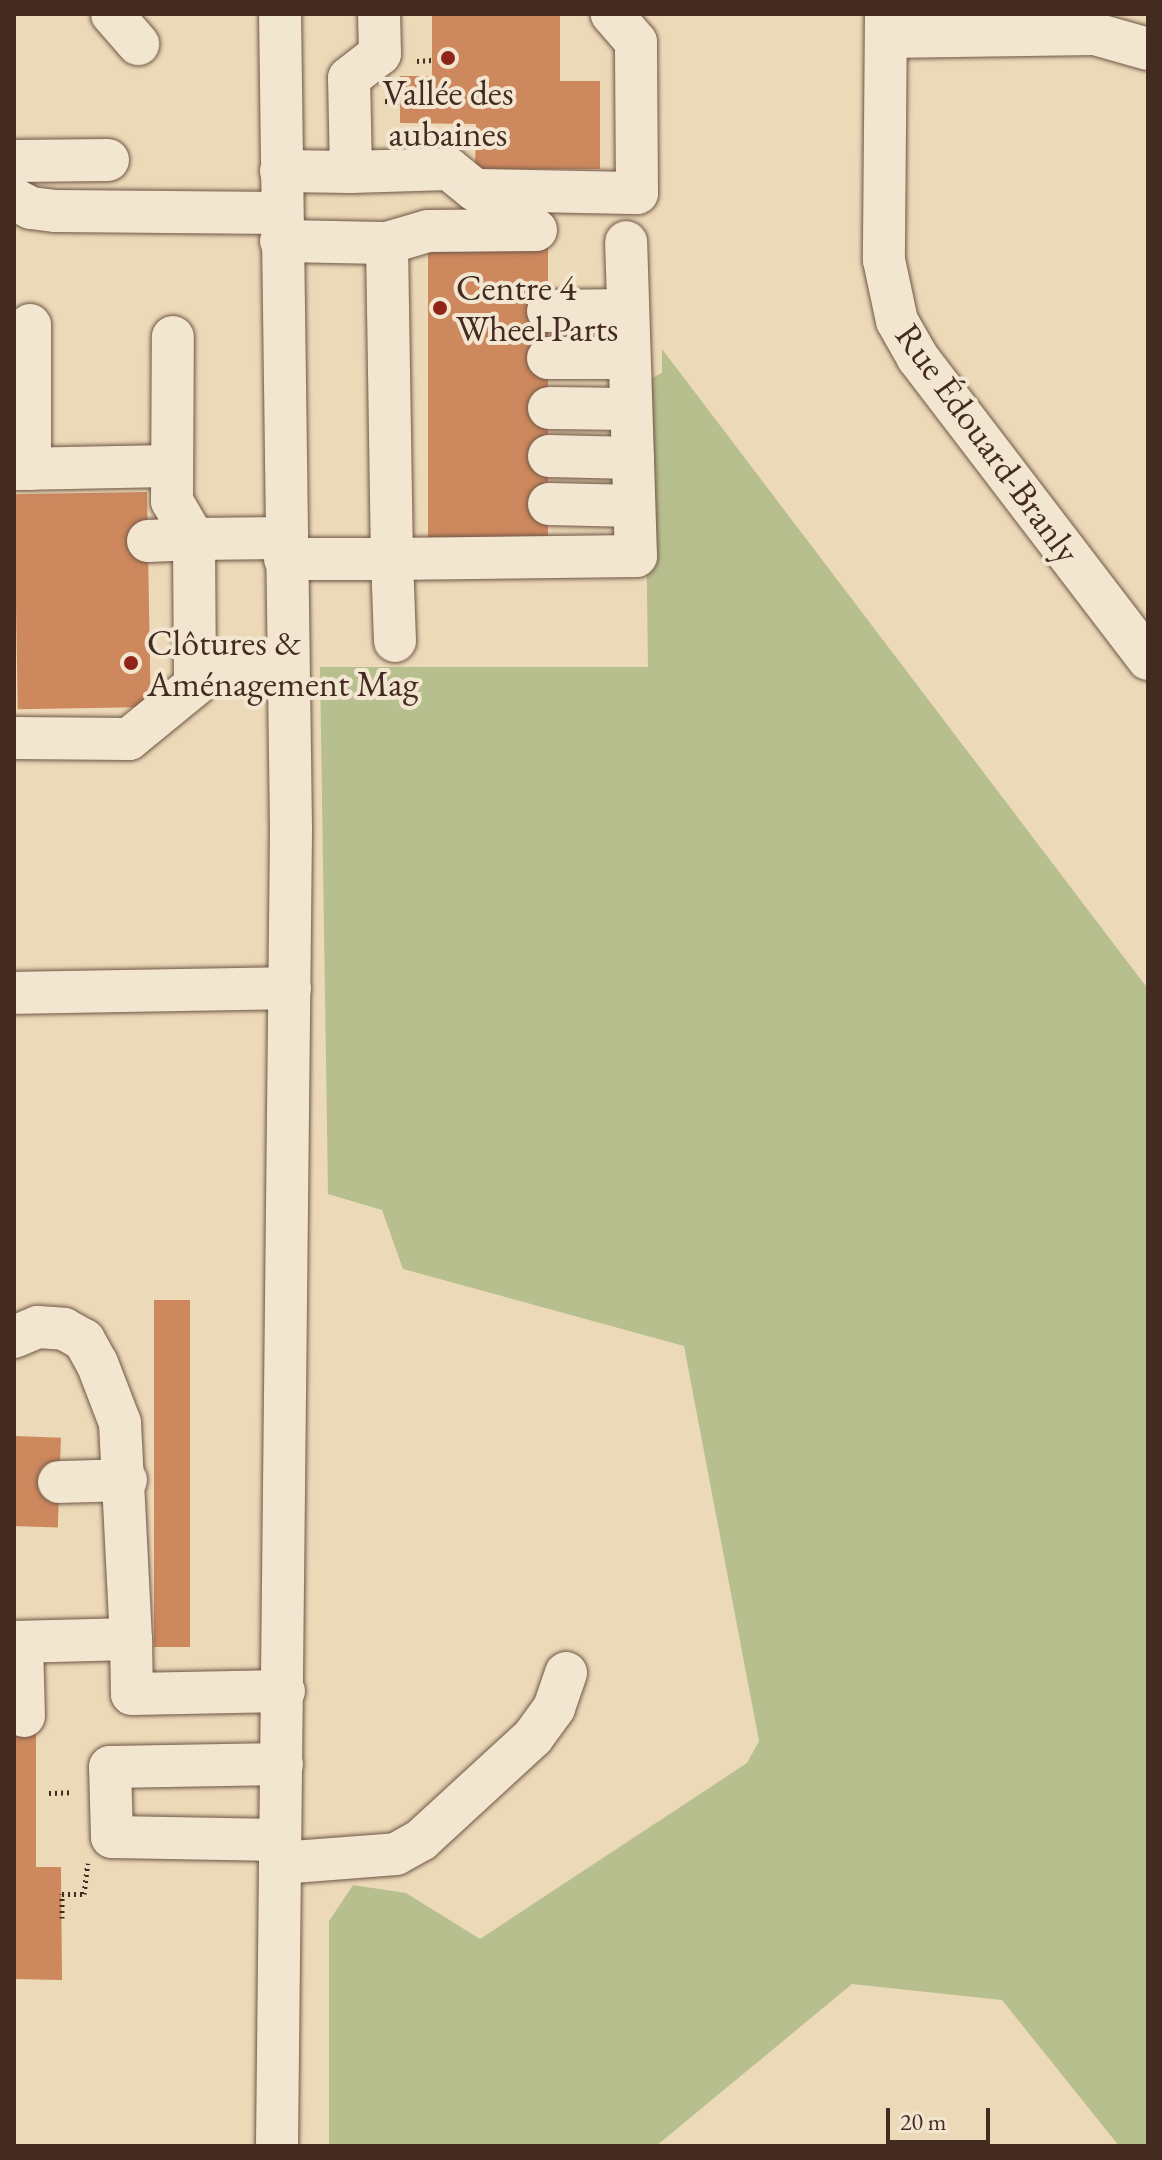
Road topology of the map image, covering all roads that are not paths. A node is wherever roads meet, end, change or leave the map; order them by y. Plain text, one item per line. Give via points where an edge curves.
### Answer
1 (280, 14) edge
2 (379, 14) edge
3 (612, 14) edge
4 (886, 25) edge
5 (1148, 49) edge
6 (281, 77) junction
7 (349, 78) junction
8 (108, 160) dead end
9 (281, 171) junction
10 (351, 172) junction
11 (14, 190) edge
12 (281, 227) junction
13 (536, 230) dead end
14 (626, 242) dead end
15 (387, 243) junction
16 (628, 310) junction
17 (548, 311) dead end
18 (30, 325) dead end
19 (173, 337) dead end
20 (548, 358) dead end
21 (629, 358) junction
22 (549, 408) dead end
23 (631, 409) junction
24 (549, 456) dead end
25 (633, 458) junction
26 (172, 466) junction
27 (22, 469) edge
28 (549, 504) dead end
29 (634, 506) junction
30 (194, 539) junction
31 (148, 541) dead end
32 (285, 548) junction
33 (392, 559) junction
34 (395, 641) dead end
35 (1148, 659) edge
36 (195, 672) junction
37 (287, 673) junction
38 (14, 738) edge
39 (290, 988) junction
40 (14, 993) edge
41 (14, 1337) edge
42 (126, 1480) junction
43 (59, 1482) dead end
44 (131, 1639) junction
45 (18, 1642) edge
46 (566, 1673) dead end
47 (284, 1691) junction
48 (24, 1716) dead end
49 (282, 1764) junction
50 (280, 1852) junction
51 (277, 2146) edge

1 - 6 street
2 - 7 street via 380,54
3 - 10 street via 636,42 637,193 475,190 449,169
4 - 5 street via 1095,34
4 - 35 street, Rue Édouard-Branly via 884,260 897,321 918,358
6 - 7 street
6 - 9 street
7 - 10 street
8 - 11 street
9 - 10 street
9 - 12 street
11 - 12 street via 31,208
12 - 15 street
12 - 32 street
13 - 15 street via 428,231
14 - 16 street
15 - 33 street
16 - 17 street
16 - 21 street
18 - 27 street
19 - 26 street
20 - 21 street
21 - 23 street
22 - 23 street
23 - 25 street
24 - 25 street
25 - 29 street
26 - 27 street
26 - 30 street via 172,501
28 - 29 street
29 - 33 street via 636,556
30 - 31 street
30 - 32 street
30 - 36 street
32 - 33 street
32 - 37 street
33 - 34 street
36 - 37 street
36 - 38 street via 195,685 129,739
37 - 39 street
39 - 40 street
39 - 47 street
41 - 42 street via 38,1327 64,1329 84,1340 120,1423
42 - 43 street
42 - 44 street
44 - 45 street
44 - 47 street via 132,1694
45 - 48 street
46 - 50 street via 554,1708 533,1737 421,1840 396,1854
47 - 49 street
49 - 50 street
49 - 50 street via 110,1767 112,1837
50 - 51 street

